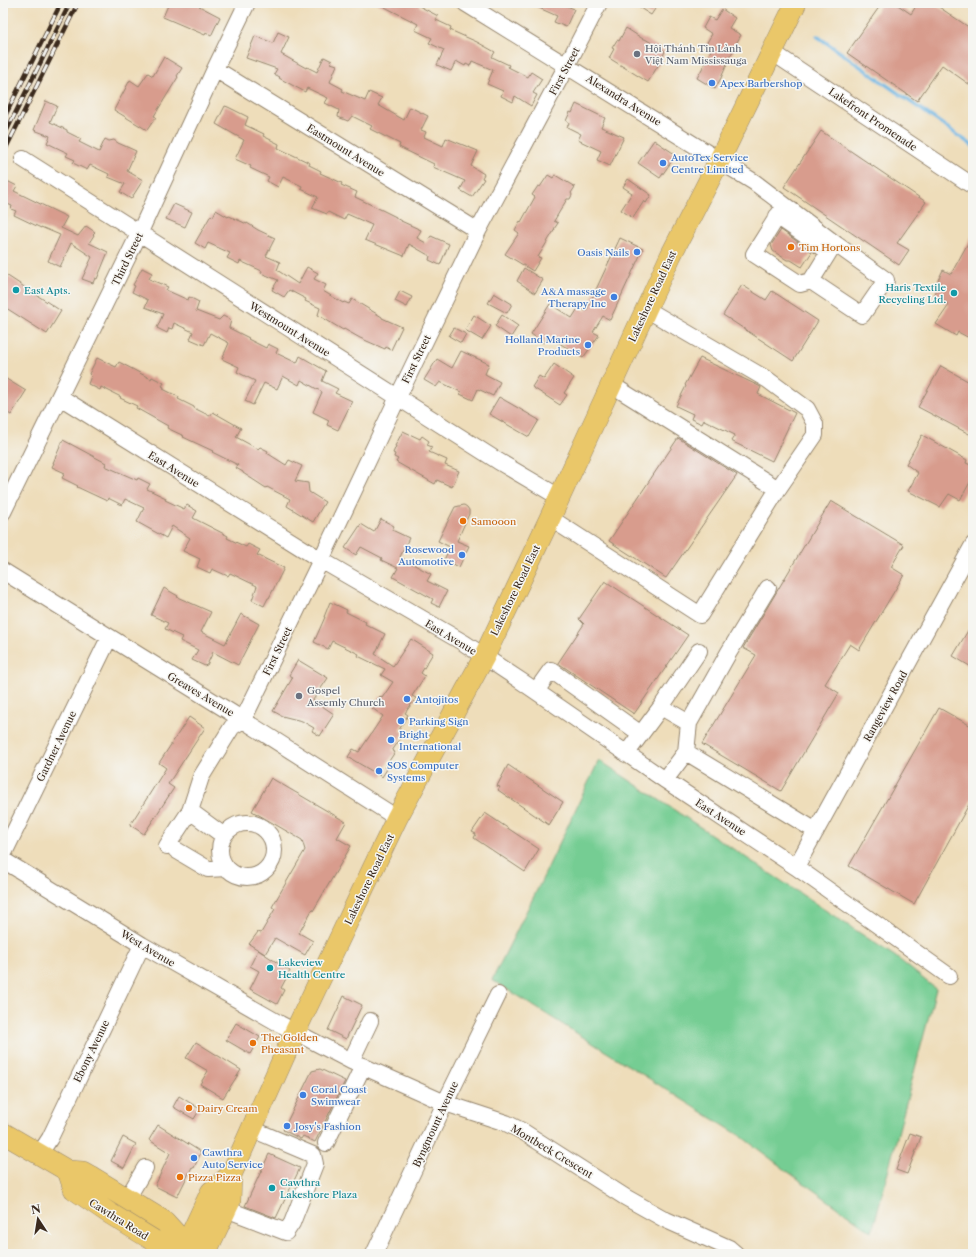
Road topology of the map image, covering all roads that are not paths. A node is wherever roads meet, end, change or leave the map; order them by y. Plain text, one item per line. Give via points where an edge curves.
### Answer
1 (247, 3) edge
2 (465, 3) edge
3 (599, 3) edge
4 (796, 3) edge
5 (772, 52) junction
6 (567, 65) junction
7 (215, 69) junction
8 (23, 159) dead end
9 (719, 161) junction
10 (973, 186) edge
11 (781, 211) junction
12 (478, 231) junction
13 (140, 234) junction
14 (811, 281) junction
15 (646, 309) junction
16 (612, 385) junction
17 (60, 397) junction
18 (398, 397) junction
19 (778, 489) junction
20 (559, 497) junction
21 (3, 512) edge
22 (550, 518) junction
23 (973, 545) edge
24 (321, 560) junction
25 (3, 571) edge
26 (768, 588) dead end
27 (109, 638) junction
28 (699, 651) dead end
29 (484, 657) junction
30 (576, 688) junction
31 (536, 691) junction
32 (600, 705) junction
33 (561, 708) junction
34 (661, 708) junction
35 (243, 720) junction
36 (689, 724) junction
37 (588, 728) junction
38 (641, 734) junction
39 (686, 752) junction
40 (626, 754) junction
41 (665, 780) junction
42 (190, 812) junction
43 (398, 818) junction
44 (816, 831) junction
45 (224, 836) junction
46 (3, 855) edge
47 (3, 860) edge
48 (796, 867) junction
49 (227, 868) junction
50 (142, 945) junction
51 (949, 976) dead end
52 (498, 996) dead end
53 (370, 1021) dead end
54 (295, 1032) junction
55 (357, 1063) junction
56 (445, 1103) junction
57 (252, 1129) junction
58 (3, 1134) edge
59 (326, 1143) dead end
60 (39, 1155) junction
61 (145, 1168) dead end
62 (68, 1171) junction
63 (231, 1175) junction
64 (127, 1199) junction
65 (226, 1209) junction
66 (194, 1252) edge
67 (374, 1254) edge
68 (736, 1254) edge

1 - 7 street, Third Street
2 - 6 street, Alexandra Avenue
3 - 6 street, First Street
4 - 5 main road, Lakeshore Road East
5 - 9 main road, Lakeshore Road East
5 - 10 street, Lakefront Promenade
6 - 9 street, Alexandra Avenue
6 - 12 street, First Street
7 - 12 street, Eastmount Avenue
7 - 13 street, Third Street
8 - 13 street, Westmount Avenue
9 - 11 street, Alexandra Avenue via 771,194
9 - 15 main road, Lakeshore Road East
11 - 14 street via 829,252
11 - 14 street via 754,254 800,284
11 - 14 street via 886,280 862,315
12 - 18 street, First Street
13 - 17 street, Third Street
13 - 18 street, Westmount Avenue
15 - 16 main road, Lakeshore Road East
15 - 19 street via 768,380 806,408 815,424 815,436
16 - 19 street
16 - 20 main road, Lakeshore Road East
17 - 21 street, Third Street
17 - 24 street, East Avenue
18 - 20 street, Westmount Avenue
18 - 24 street, First Street
19 - 22 street via 700,616
20 - 22 main road, Lakeshore Road East
22 - 29 main road, Lakeshore Road East
23 - 44 street, Rangeview Road
24 - 29 street, East Avenue
24 - 35 street, First Street
25 - 27 street, Greaves Avenue
26 - 36 street
27 - 35 street, Greaves Avenue
27 - 46 street, Gardner Avenue
28 - 34 street
29 - 31 street, East Avenue
29 - 43 main road, Lakeshore Road East
30 - 31 street via 551,670
30 - 32 street
30 - 33 street
31 - 33 street, East Avenue
32 - 37 street
32 - 38 street
33 - 37 street, East Avenue
34 - 36 street
34 - 38 street
35 - 42 street via 232,728 201,777
35 - 43 street, Greaves Avenue
36 - 39 street
37 - 40 street, East Avenue
38 - 40 street
39 - 41 street
39 - 44 street
40 - 41 street, East Avenue
41 - 48 street, East Avenue
42 - 45 street
42 - 49 street via 171,848 208,869
43 - 54 main road, Lakeshore Road East
44 - 48 street, Rangeview Road
45 - 49 street via 220,853
45 - 49 street via 237,826 253,824 271,838 274,853 268,867 256,876 240,876
47 - 50 street, West Avenue
48 - 51 street, East Avenue
50 - 54 street, West Avenue
50 - 60 street, Ebony Avenue via 50,1138
52 - 56 street, Byngmount Avenue
53 - 55 street
54 - 55 street, Montbeck Crescent
54 - 57 main road, Lakeshore Road East
55 - 56 street, Montbeck Crescent
55 - 59 street
56 - 67 street, Byngmount Avenue
56 - 68 street, Montbeck Crescent via 506,1123 522,1131 625,1197 666,1220 729,1248
57 - 63 main road, Lakeshore Road East
57 - 65 street via 313,1155 315,1164 286,1232
58 - 60 main road, Cawthra Road
60 - 62 main road, Cawthra Road
61 - 64 street
62 - 64 main road, Cawthra Road via 83,1172
62 - 66 main road, Cawthra Road via 74,1189 109,1213 156,1242
63 - 65 main road, Lakeshore Road East via 230,1201
63 - 66 main road, Lakeshore Road East via 211,1192
64 - 66 main road, Cawthra Road via 165,1222
65 - 66 main road, Lakeshore Road East

